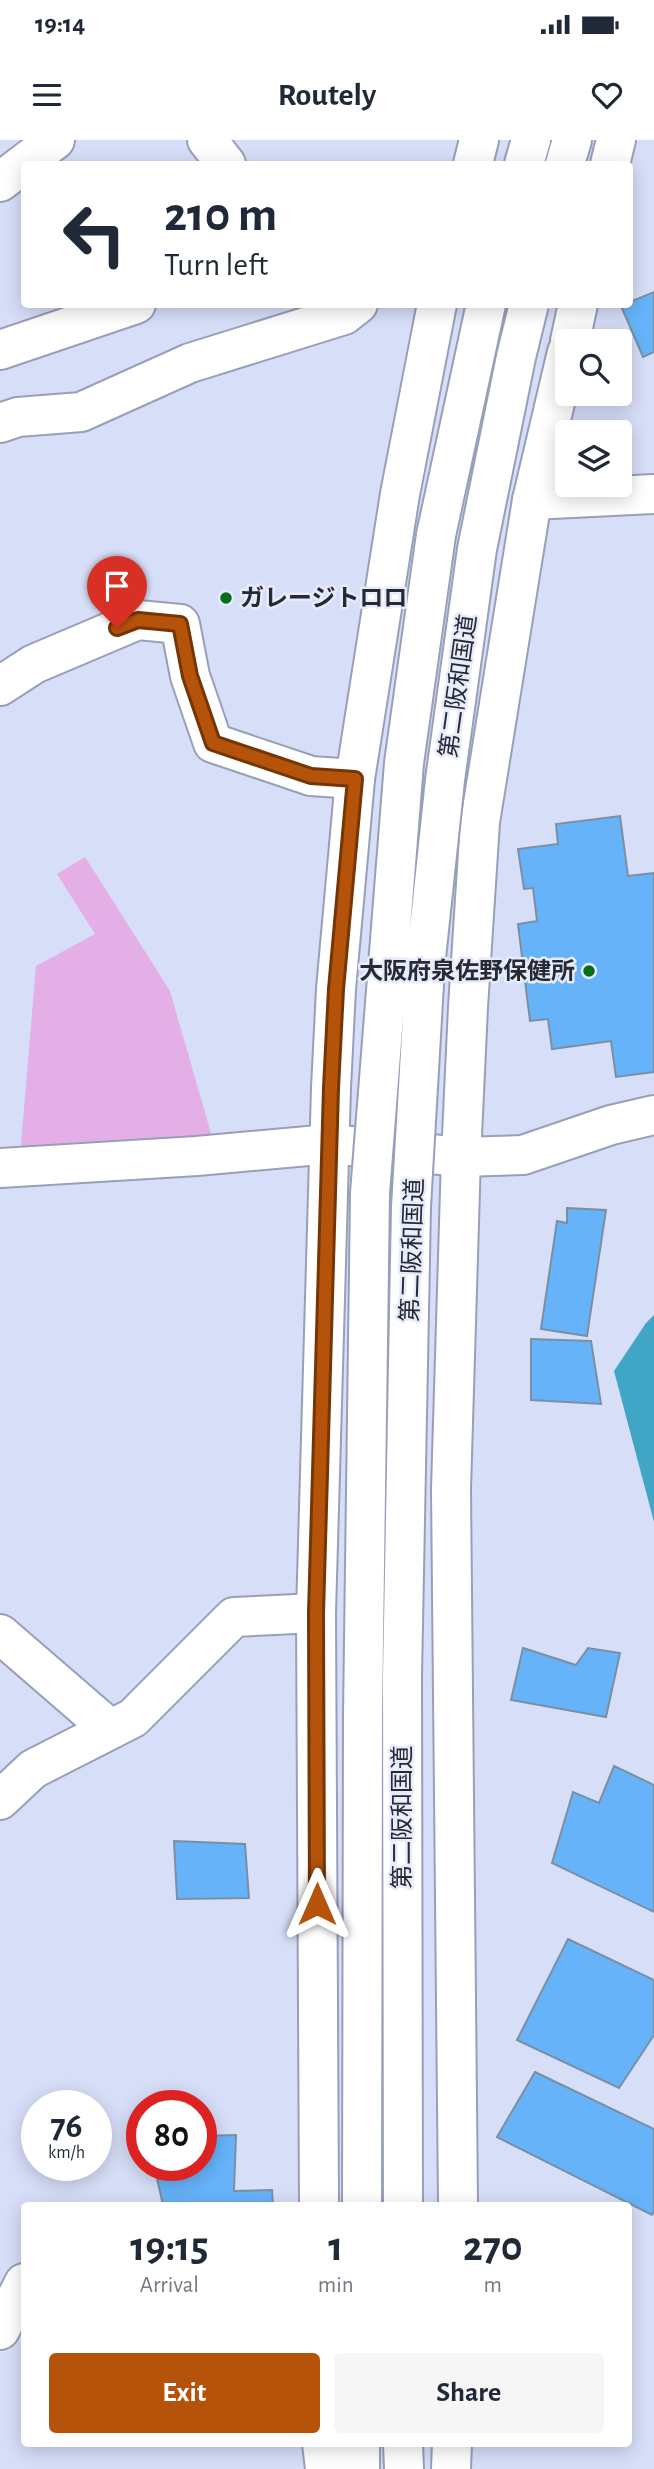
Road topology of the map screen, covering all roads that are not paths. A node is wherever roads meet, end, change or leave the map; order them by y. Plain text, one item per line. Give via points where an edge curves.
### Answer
1 (55, 140) edge
2 (207, 140) edge
3 (479, 140) edge
4 (531, 140) edge
5 (572, 140) edge
6 (616, 140) edge
7 (28, 161) edge
8 (224, 161) edge
9 (474, 161) edge
10 (525, 161) edge
11 (566, 161) edge
12 (611, 161) edge
13 (21, 166) edge
14 (0, 182) edge
15 (124, 308) edge
16 (353, 308) edge
17 (436, 308) edge
18 (485, 308) edge
19 (528, 308) edge
20 (577, 308) edge
21 (573, 329) edge
22 (0, 350) edge
23 (555, 403) edge
24 (0, 423) edge
25 (654, 494) edge
26 (532, 500) junction
27 (0, 686) edge
28 (355, 779) junction
29 (654, 1115) edge
30 (330, 1144) junction
31 (461, 1157) junction
32 (0, 1168) edge
33 (316, 1613) junction
34 (0, 1634) edge
35 (110, 1729) junction
36 (0, 1800) edge
37 (319, 2202) edge
38 (362, 2202) edge
39 (403, 2202) edge
40 (458, 2202) edge
41 (21, 2289) edge
42 (0, 2330) edge
43 (322, 2447) edge
44 (360, 2447) edge
45 (404, 2447) edge
46 (452, 2447) edge
47 (325, 2469) edge
48 (360, 2469) edge
49 (404, 2469) edge
50 (451, 2469) edge

1 - 7 main road
2 - 8 main road
3 - 9 main road
4 - 10 main road
5 - 11 main road
6 - 12 main road
13 - 14 main road
15 - 22 main road
16 - 24 main road via 344,315 190,363 81,412 18,417
17 - 28 main road via 400,494
18 - 38 main road, 第二阪和国道, bridge via 436,535 404,763 370,1193
19 - 39 main road, 第二阪和国道, bridge via 477,549 425,967 411,1207 402,1677
20 - 21 main road
23 - 26 main road
25 - 26 main road
26 - 31 main road via 480,822
27 - 28 main road via 34,664 138,620 180,624 190,676 213,743 311,776
28 - 30 main road via 336,989
29 - 31 main road via 523,1155
30 - 31 main road
30 - 32 main road
30 - 33 main road
31 - 40 main road via 451,1489
33 - 35 main road via 234,1617 133,1718
33 - 37 main road
34 - 35 main road
35 - 36 main road via 33,1769
41 - 42 main road
43 - 47 main road
44 - 48 main road
45 - 49 main road
46 - 50 main road

